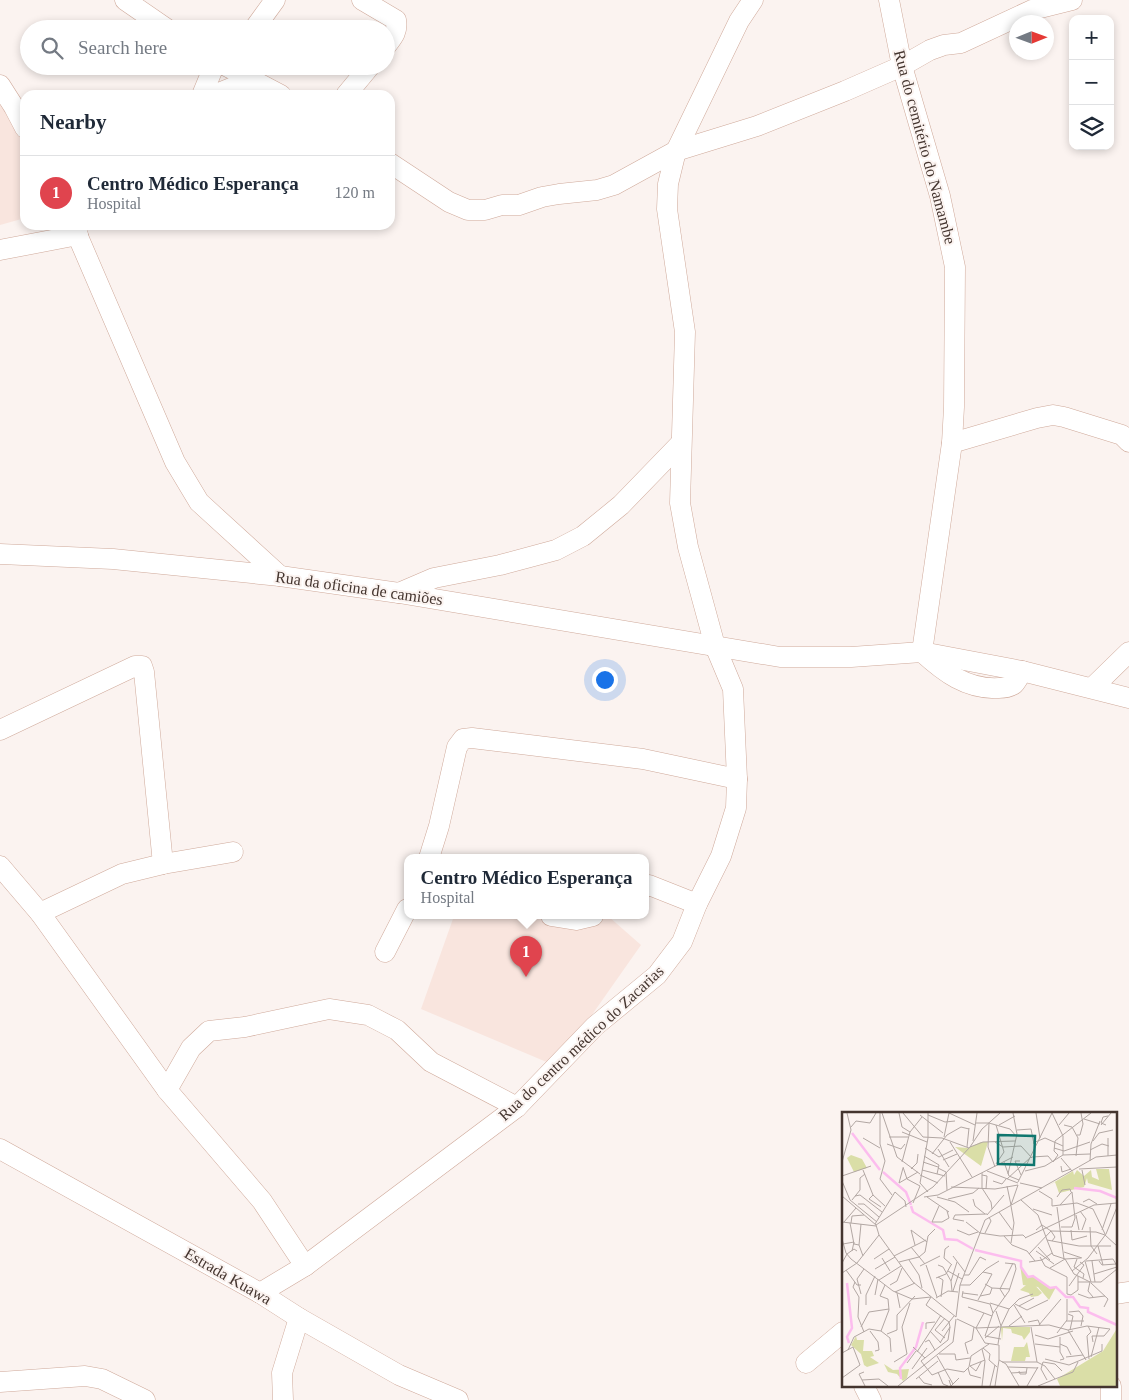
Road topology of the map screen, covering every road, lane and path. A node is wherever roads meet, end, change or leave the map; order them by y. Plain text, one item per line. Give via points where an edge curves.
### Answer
1 (125, 0) edge
2 (275, 0) edge
3 (362, 0) edge
4 (753, 0) edge
5 (889, 0) edge
6 (1072, 0) edge
7 (154, 20) edge
8 (261, 20) edge
9 (395, 35) edge
10 (902, 66) junction
11 (210, 75) edge
12 (245, 75) edge
13 (363, 75) edge
14 (253, 79) junction
15 (0, 85) edge
16 (204, 90) edge
17 (226, 90) edge
18 (272, 90) edge
19 (350, 90) edge
20 (20, 118) edge
21 (676, 152) junction
22 (395, 166) edge
23 (75, 230) edge
24 (0, 250) edge
25 (1129, 442) edge
26 (681, 443) junction
27 (952, 443) junction
28 (0, 554) edge
29 (280, 576) junction
30 (399, 593) junction
31 (715, 646) junction
32 (922, 652) junction
33 (1129, 652) edge
34 (1092, 688) junction
35 (1129, 698) edge
36 (0, 730) edge
37 (737, 779) junction
38 (233, 852) dead end
39 (430, 854) edge
40 (163, 864) junction
41 (0, 866) edge
42 (649, 885) edge
43 (697, 904) junction
44 (40, 913) junction
45 (404, 915) edge
46 (385, 952) dead end
47 (167, 1090) junction
48 (516, 1106) junction
49 (0, 1149) edge
50 (305, 1266) junction
51 (1129, 1292) edge
52 (260, 1293) junction
53 (1116, 1294) edge
54 (299, 1318) junction
55 (841, 1339) edge
56 (806, 1363) dead end
57 (0, 1382) edge
58 (865, 1388) edge
59 (144, 1400) edge
60 (283, 1400) edge
61 (458, 1400) edge
62 (871, 1400) edge

1 - 7 street
2 - 8 street
3 - 9 street via 396,20
4 - 21 street, Rua do centro médico do Zacarias via 739,22
5 - 10 street, Rua do cemitério do Namambe
6 - 10 street via 1032,10 961,43 930,50
10 - 21 street via 758,126
10 - 27 street, Rua do cemitério do Namambe via 940,196 955,267
11 - 16 street
12 - 14 street
13 - 19 street
14 - 17 street
14 - 18 street
15 - 20 street
21 - 22 street via 614,185 598,190 542,197 520,205 502,205 485,210 468,210 449,202
21 - 26 street, Rua do centro médico do Zacarias via 668,184 667,209 686,332
23 - 24 street
23 - 29 street via 175,462 199,502
25 - 27 street via 1122,435 1053,415
26 - 30 street via 621,505 583,536 556,550 434,578
26 - 31 street, Rua do centro médico do Zacarias via 680,503 688,547
27 - 32 street, Rua do cemitério do Namambe
28 - 29 street, Rua da oficina de camiões via 113,559
29 - 30 street, Rua da oficina de camiões
30 - 31 street, Rua da oficina de camiões
31 - 32 street, Rua da oficina de camiões via 780,657
31 - 37 street, Rua do centro médico do Zacarias via 732,688
32 - 34 street, Rua da oficina de camiões
33 - 34 street
34 - 35 street, Rua da oficina de camiões
36 - 40 street via 134,666 142,666
37 - 39 street via 643,759 463,739 457,747
37 - 43 street, Rua do centro médico do Zacarias via 736,808 721,856
38 - 40 street
40 - 44 street via 122,874
41 - 44 street
42 - 43 street
43 - 48 street, Rua do centro médico do Zacarias via 682,942 657,975 595,1026
44 - 47 street
45 - 46 street
47 - 48 street via 191,1048 209,1031 245,1027 329,1009 368,1015 397,1030 431,1062
47 - 50 street via 262,1201
48 - 50 street, Rua do centro médico do Zacarias
49 - 52 street, Estrada Kuawa
50 - 52 street, Rua do centro médico do Zacarias
51 - 53 street
52 - 54 street, Estrada Kuawa
54 - 60 street via 282,1373
54 - 61 street, Estrada Kuawa via 399,1375
55 - 56 street
57 - 59 street via 85,1376 102,1379
58 - 62 street

